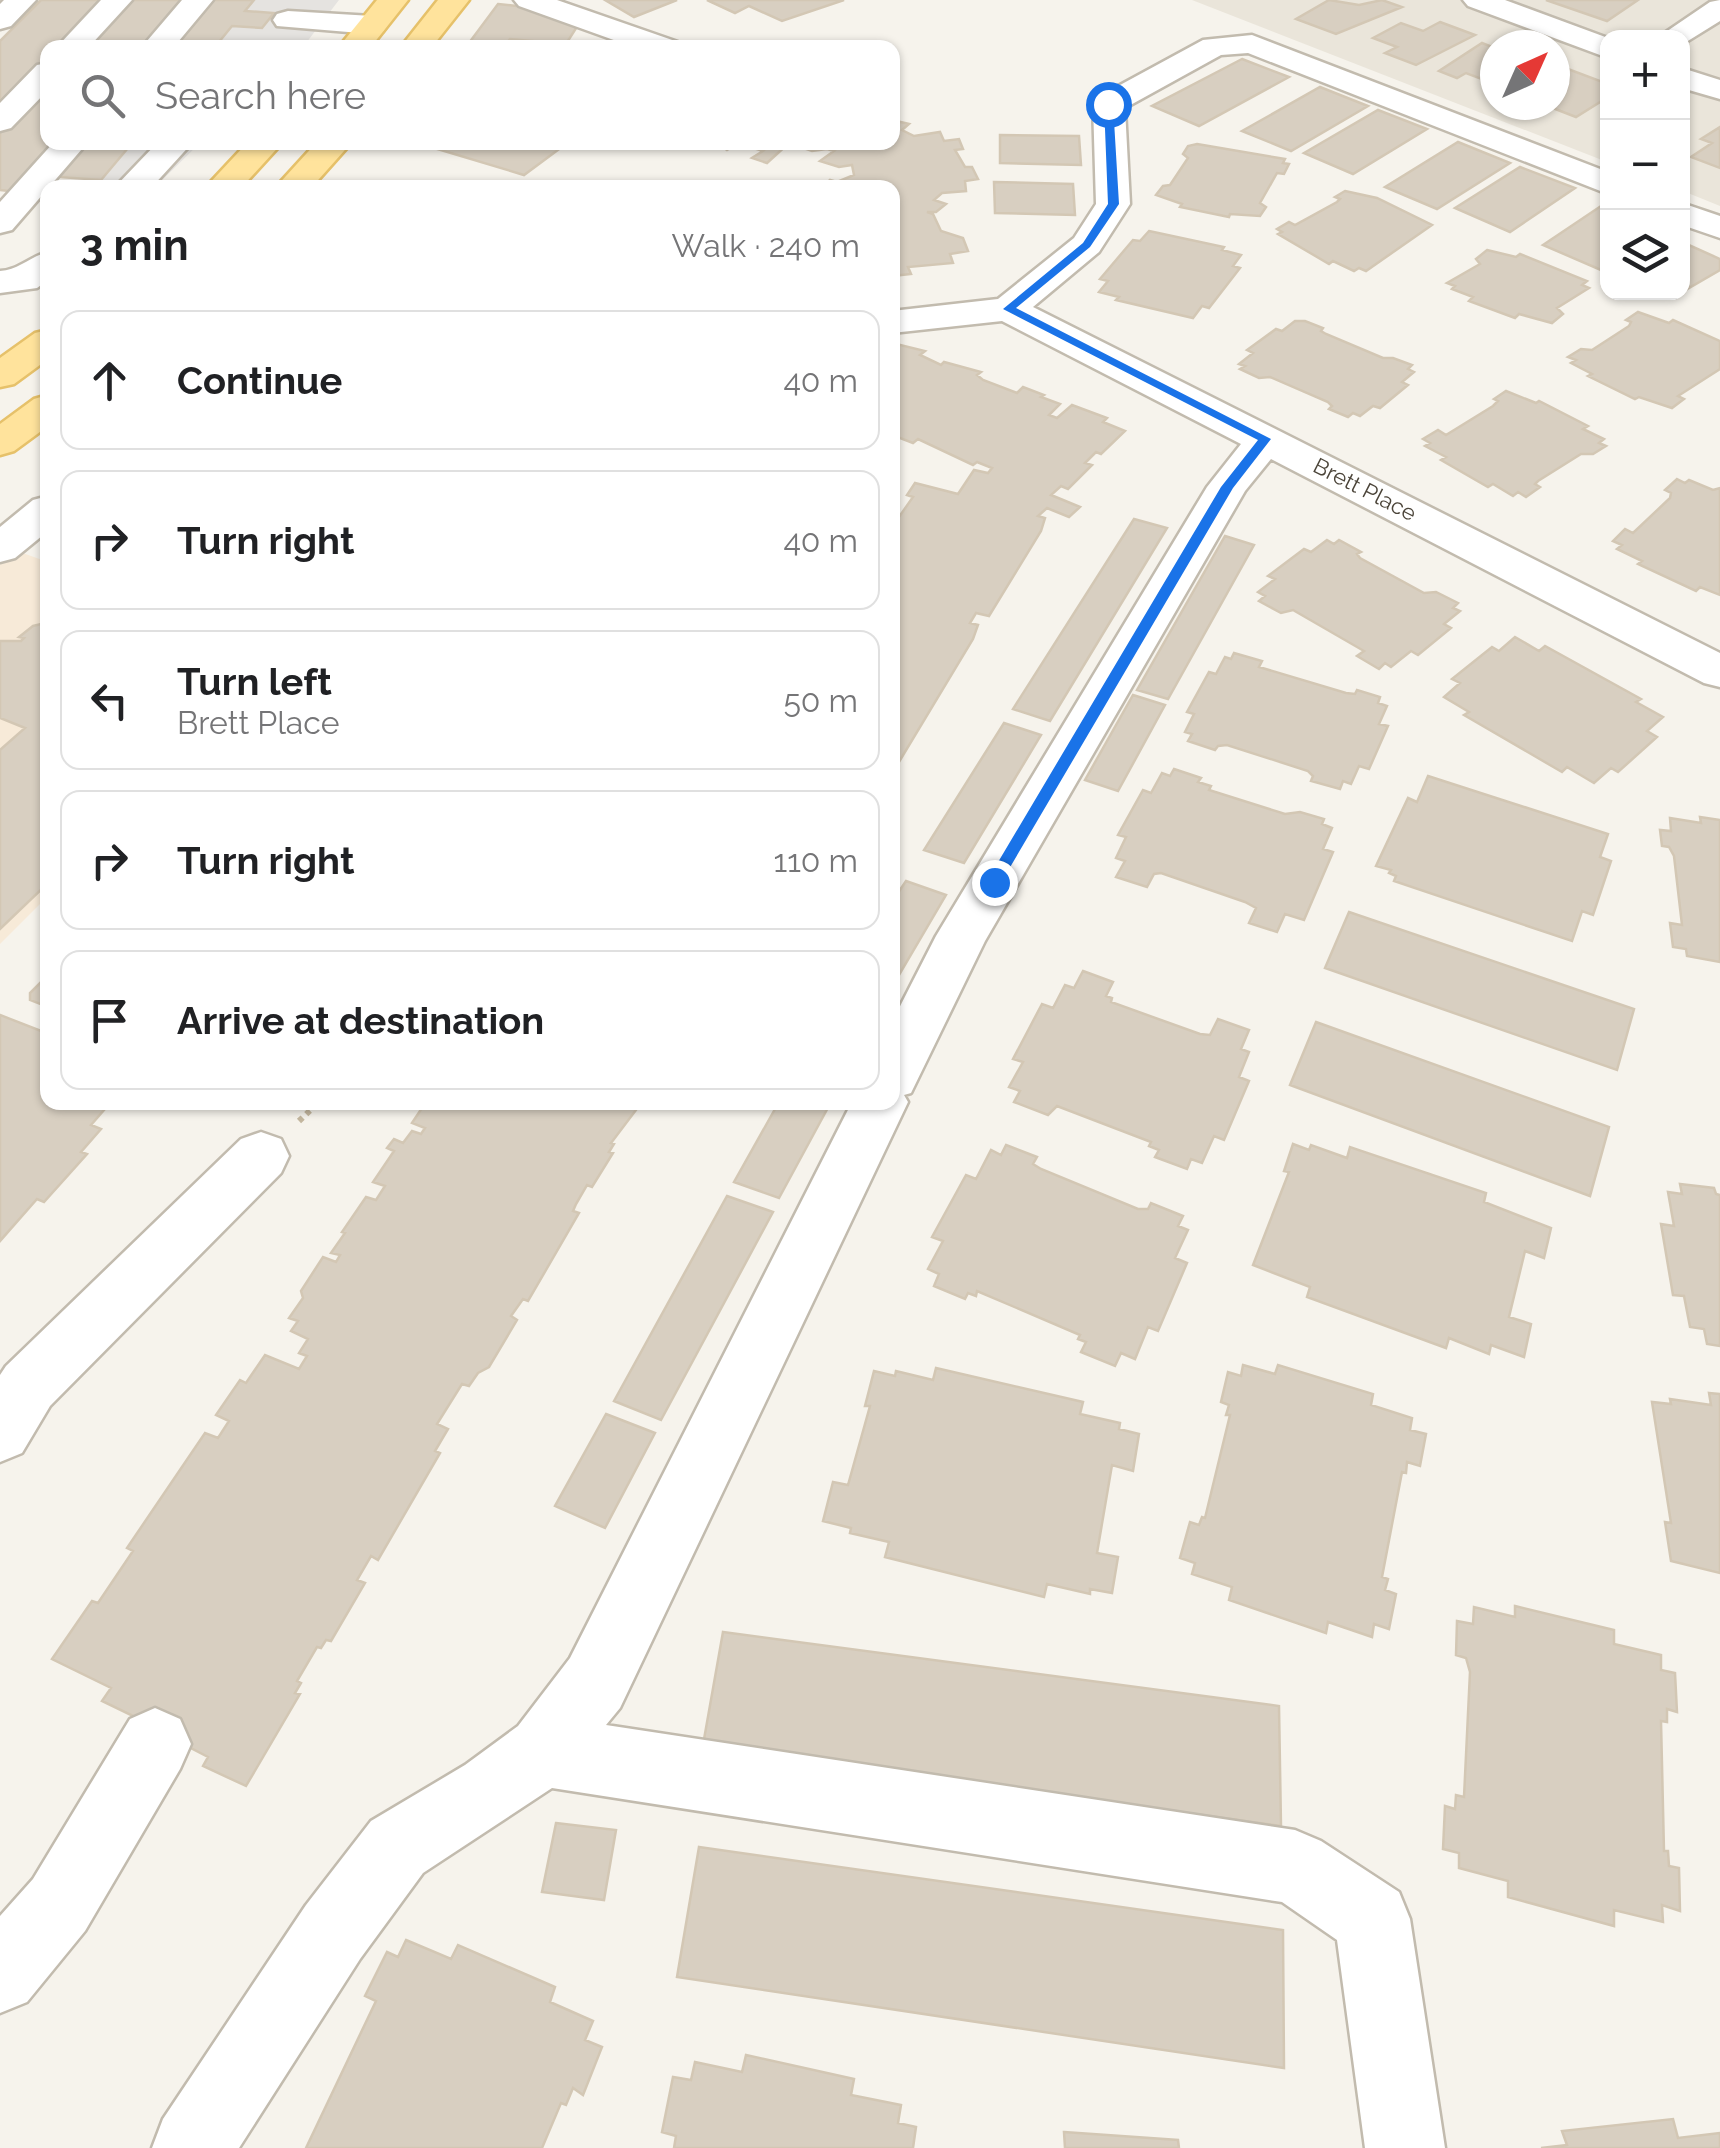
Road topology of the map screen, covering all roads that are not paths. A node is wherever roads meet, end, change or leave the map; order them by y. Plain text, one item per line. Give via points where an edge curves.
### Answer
1 (21, 0) edge
2 (117, 0) edge
3 (198, 0) edge
4 (393, 0) edge
5 (454, 0) edge
6 (529, 0) edge
7 (1478, 0) edge
8 (1720, 8) edge
9 (296, 10) edge
10 (0, 20) edge
11 (1685, 30) edge
12 (363, 36) edge
13 (79, 40) edge
14 (163, 40) edge
15 (270, 40) edge
16 (423, 40) edge
17 (644, 40) edge
18 (1600, 46) edge
19 (16, 59) dead end
20 (40, 60) edge
21 (1690, 79) edge
22 (40, 80) edge
23 (1720, 90) edge
24 (0, 121) edge
25 (65, 150) edge
26 (169, 150) edge
27 (259, 150) edge
28 (328, 150) edge
29 (139, 180) edge
30 (230, 180) edge
31 (300, 180) edge
32 (1600, 181) edge
33 (1690, 217) edge
34 (0, 222) edge
35 (1720, 228) edge
36 (40, 269) edge
37 (0, 282) edge
38 (1008, 309) junction
39 (900, 321) edge
40 (40, 347) edge
41 (0, 376) edge
42 (40, 413) edge
43 (1266, 439) junction
44 (0, 443) edge
45 (1720, 672) edge
46 (900, 1061) edge
47 (876, 1110) edge
48 (261, 1156) dead end
49 (0, 1432) edge
50 (155, 1744) dead end
51 (544, 1751) junction
52 (0, 1975) edge
53 (192, 2148) edge
54 (1405, 2148) edge

1 - 10 street
2 - 13 street
3 - 14 street
4 - 12 main road
5 - 16 main road
6 - 17 street
7 - 18 street
8 - 11 street
9 - 12 street
9 - 15 street
19 - 20 street
21 - 23 street
22 - 24 street
25 - 34 street
26 - 29 street
27 - 30 main road
28 - 31 main road
32 - 38 street via 1252,44 1214,46 1108,104 1114,204 1086,245
33 - 35 street
36 - 37 street via 24,280
38 - 39 street
38 - 43 street, Brett Place
40 - 41 main road
42 - 44 main road
43 - 45 street, Brett Place
43 - 46 street via 1227,487 962,936
47 - 51 street via 595,1683
48 - 49 street via 28,1386
50 - 52 street via 59,1905
51 - 53 street via 397,1846
51 - 54 street via 1295,1867 1372,1919

